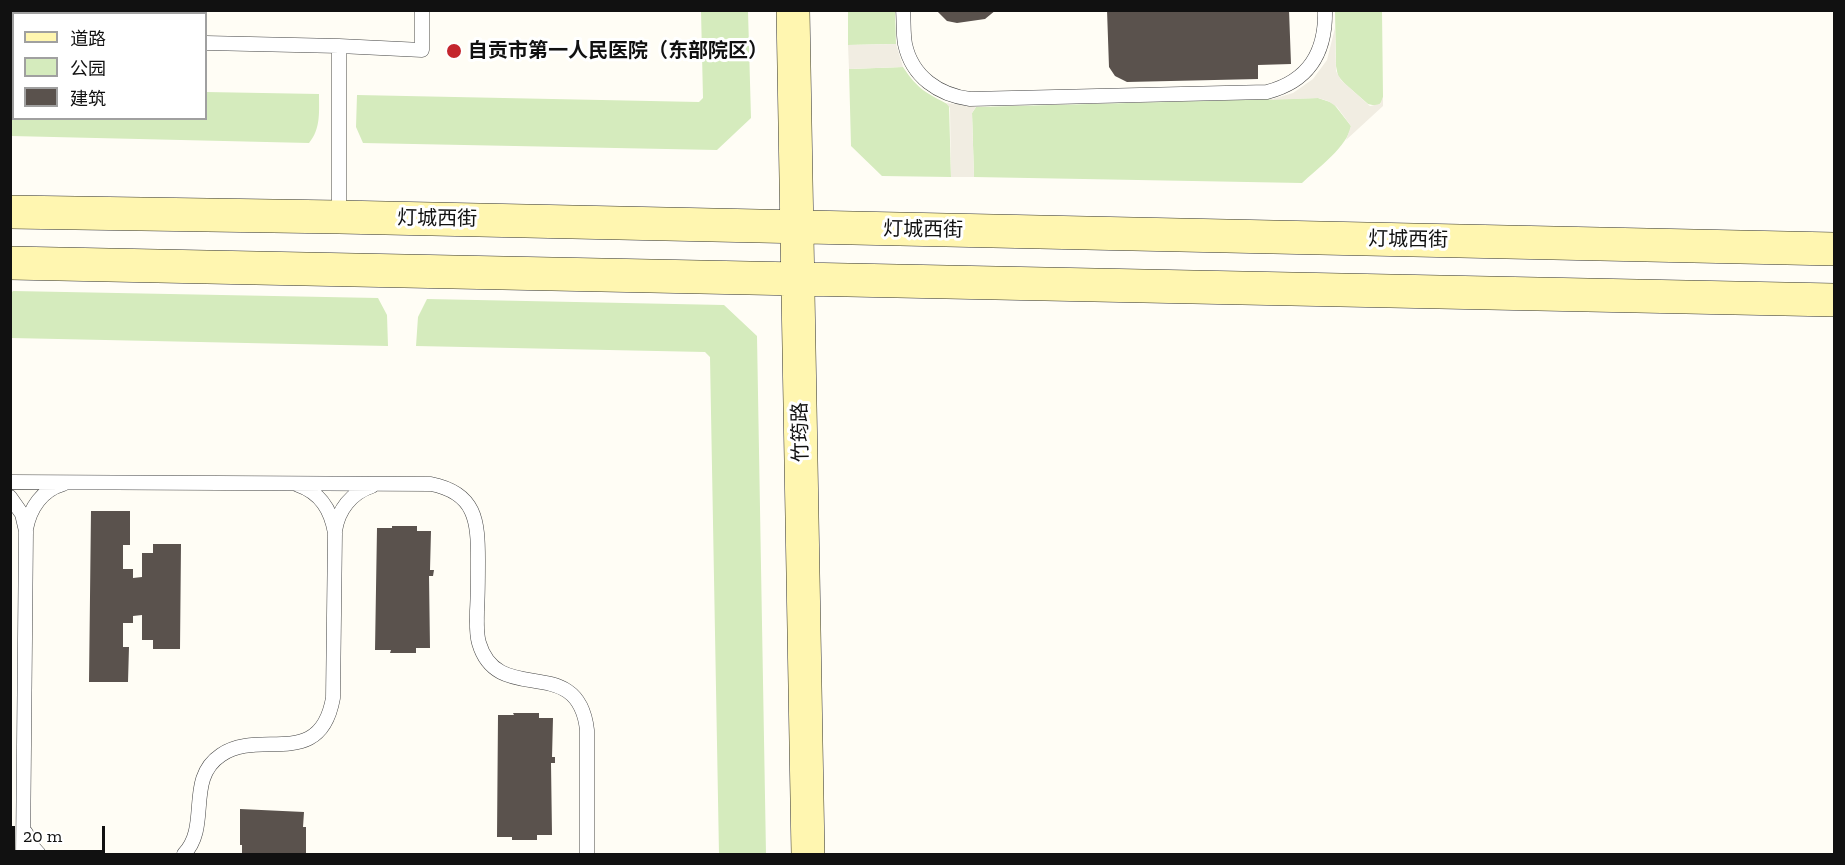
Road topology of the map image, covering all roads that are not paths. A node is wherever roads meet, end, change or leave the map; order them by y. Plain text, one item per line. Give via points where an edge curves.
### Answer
1 (422, 10) edge
2 (793, 10) edge
3 (903, 10) edge
4 (1325, 10) edge
5 (207, 43) edge
6 (339, 45) junction
7 (10, 212) edge
8 (339, 217) junction
9 (798, 227) junction
10 (1834, 249) edge
11 (10, 263) edge
12 (798, 279) junction
13 (1834, 300) edge
14 (10, 482) edge
15 (73, 482) junction
16 (290, 483) junction
17 (383, 484) junction
18 (10, 498) edge
19 (26, 531) junction
20 (334, 533) junction
21 (23, 819) junction
22 (23, 855) edge
23 (39, 855) edge
24 (183, 855) edge
25 (587, 855) edge
26 (808, 855) edge

1 - 6 lane via 422,50
2 - 9 street, 竹筠路
3 - 4 lane via 904,42 917,72 942,92 970,99 1267,92 1291,83 1313,62 1323,41
5 - 6 lane
6 - 8 lane
7 - 8 street, 灯城西街
8 - 9 street, 灯城西街
9 - 10 street, 灯城西街
9 - 12 street, 竹筠路
11 - 12 street
12 - 13 street
12 - 26 street, 竹筠路
14 - 15 lane
15 - 16 lane
15 - 19 lane via 57,486 39,500
16 - 17 lane
16 - 20 lane via 319,498 330,513
17 - 20 lane via 352,496
17 - 25 lane via 431,484 453,491 471,507 477,525 477,631 484,654 506,675 556,684 579,703 587,730
18 - 19 lane via 22,514
19 - 21 lane
20 - 24 lane via 331,711 319,729 302,741 234,748 214,760 199,788 196,833
21 - 22 lane
21 - 23 lane via 31,845

